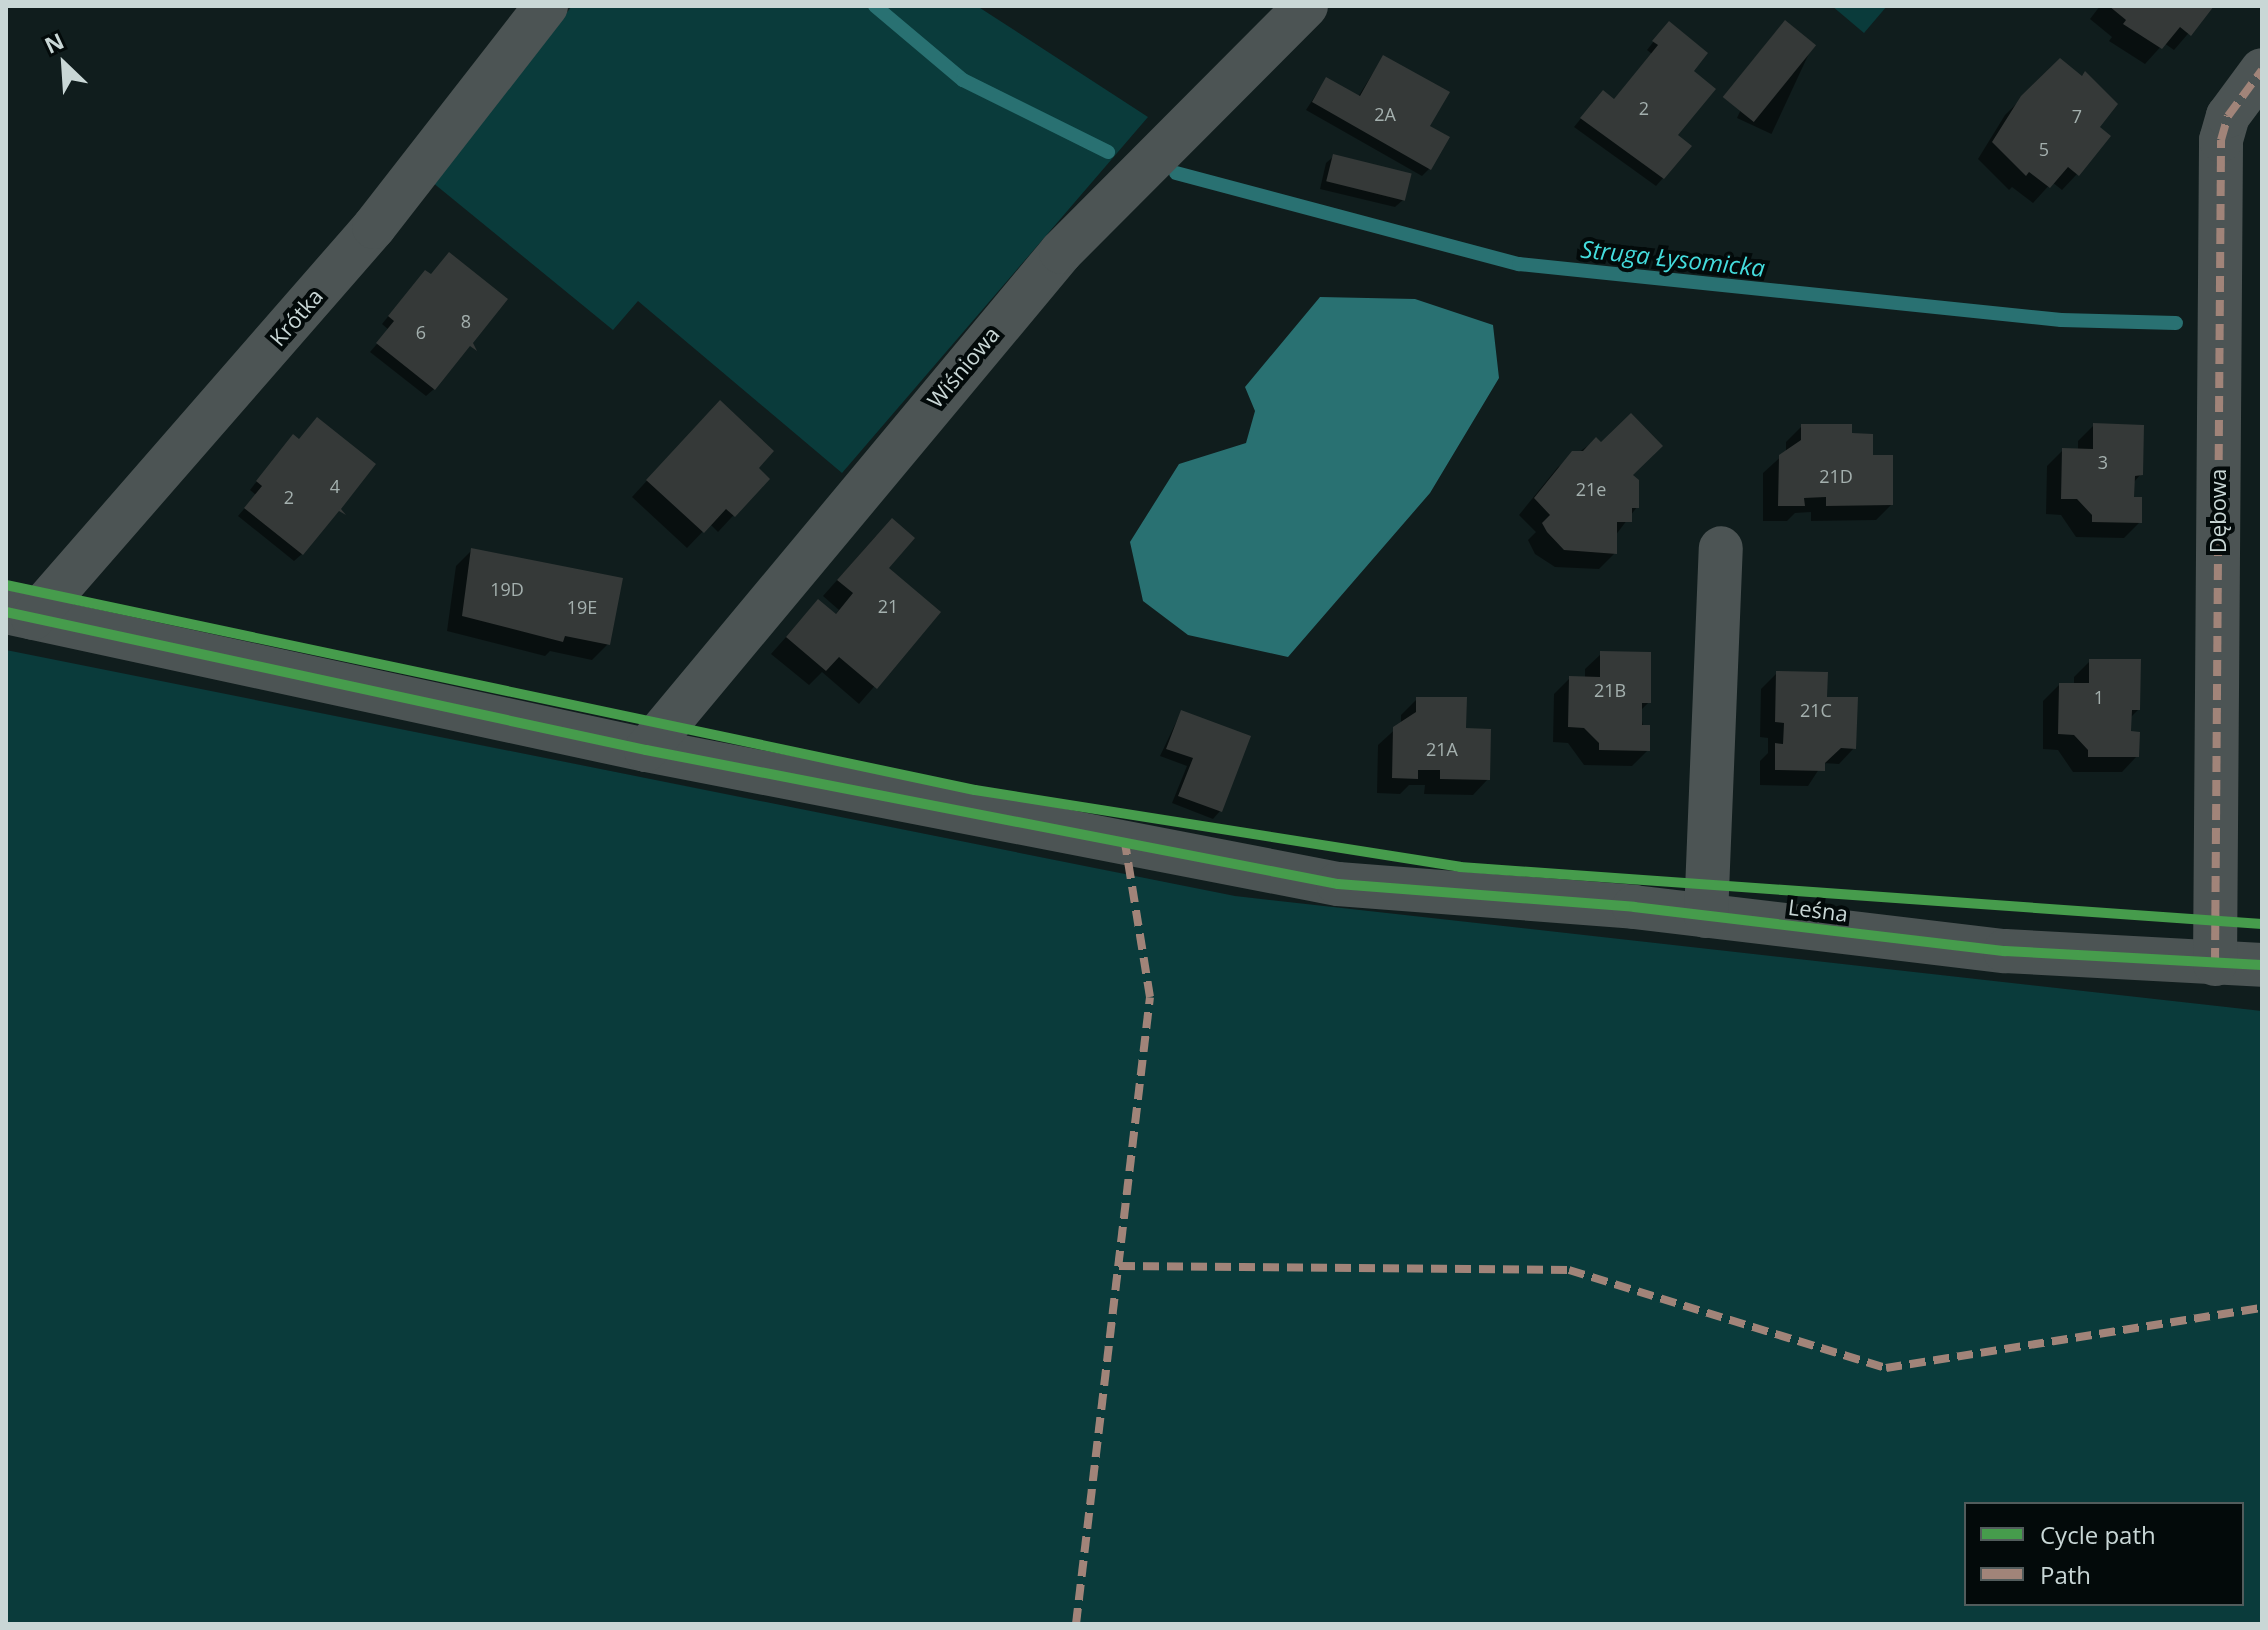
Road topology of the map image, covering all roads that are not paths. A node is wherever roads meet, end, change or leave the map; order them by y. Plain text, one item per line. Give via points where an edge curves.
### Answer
1 (546, 6) edge
2 (1306, 6) edge
3 (2262, 70) edge
4 (1721, 548) dead end
5 (19, 615) edge
6 (646, 750) junction
7 (1706, 916) junction
8 (2215, 964) junction
9 (2262, 965) edge

1 - 5 street, Krótka via 374,227
2 - 6 street, Wiśniowa via 1061,252
3 - 8 street, Dębowa via 2228,116 2221,140
4 - 7 street
5 - 6 street, Leśna
6 - 7 street, Leśna via 1338,884
7 - 8 street, Leśna via 1926,943
8 - 9 street, Leśna

